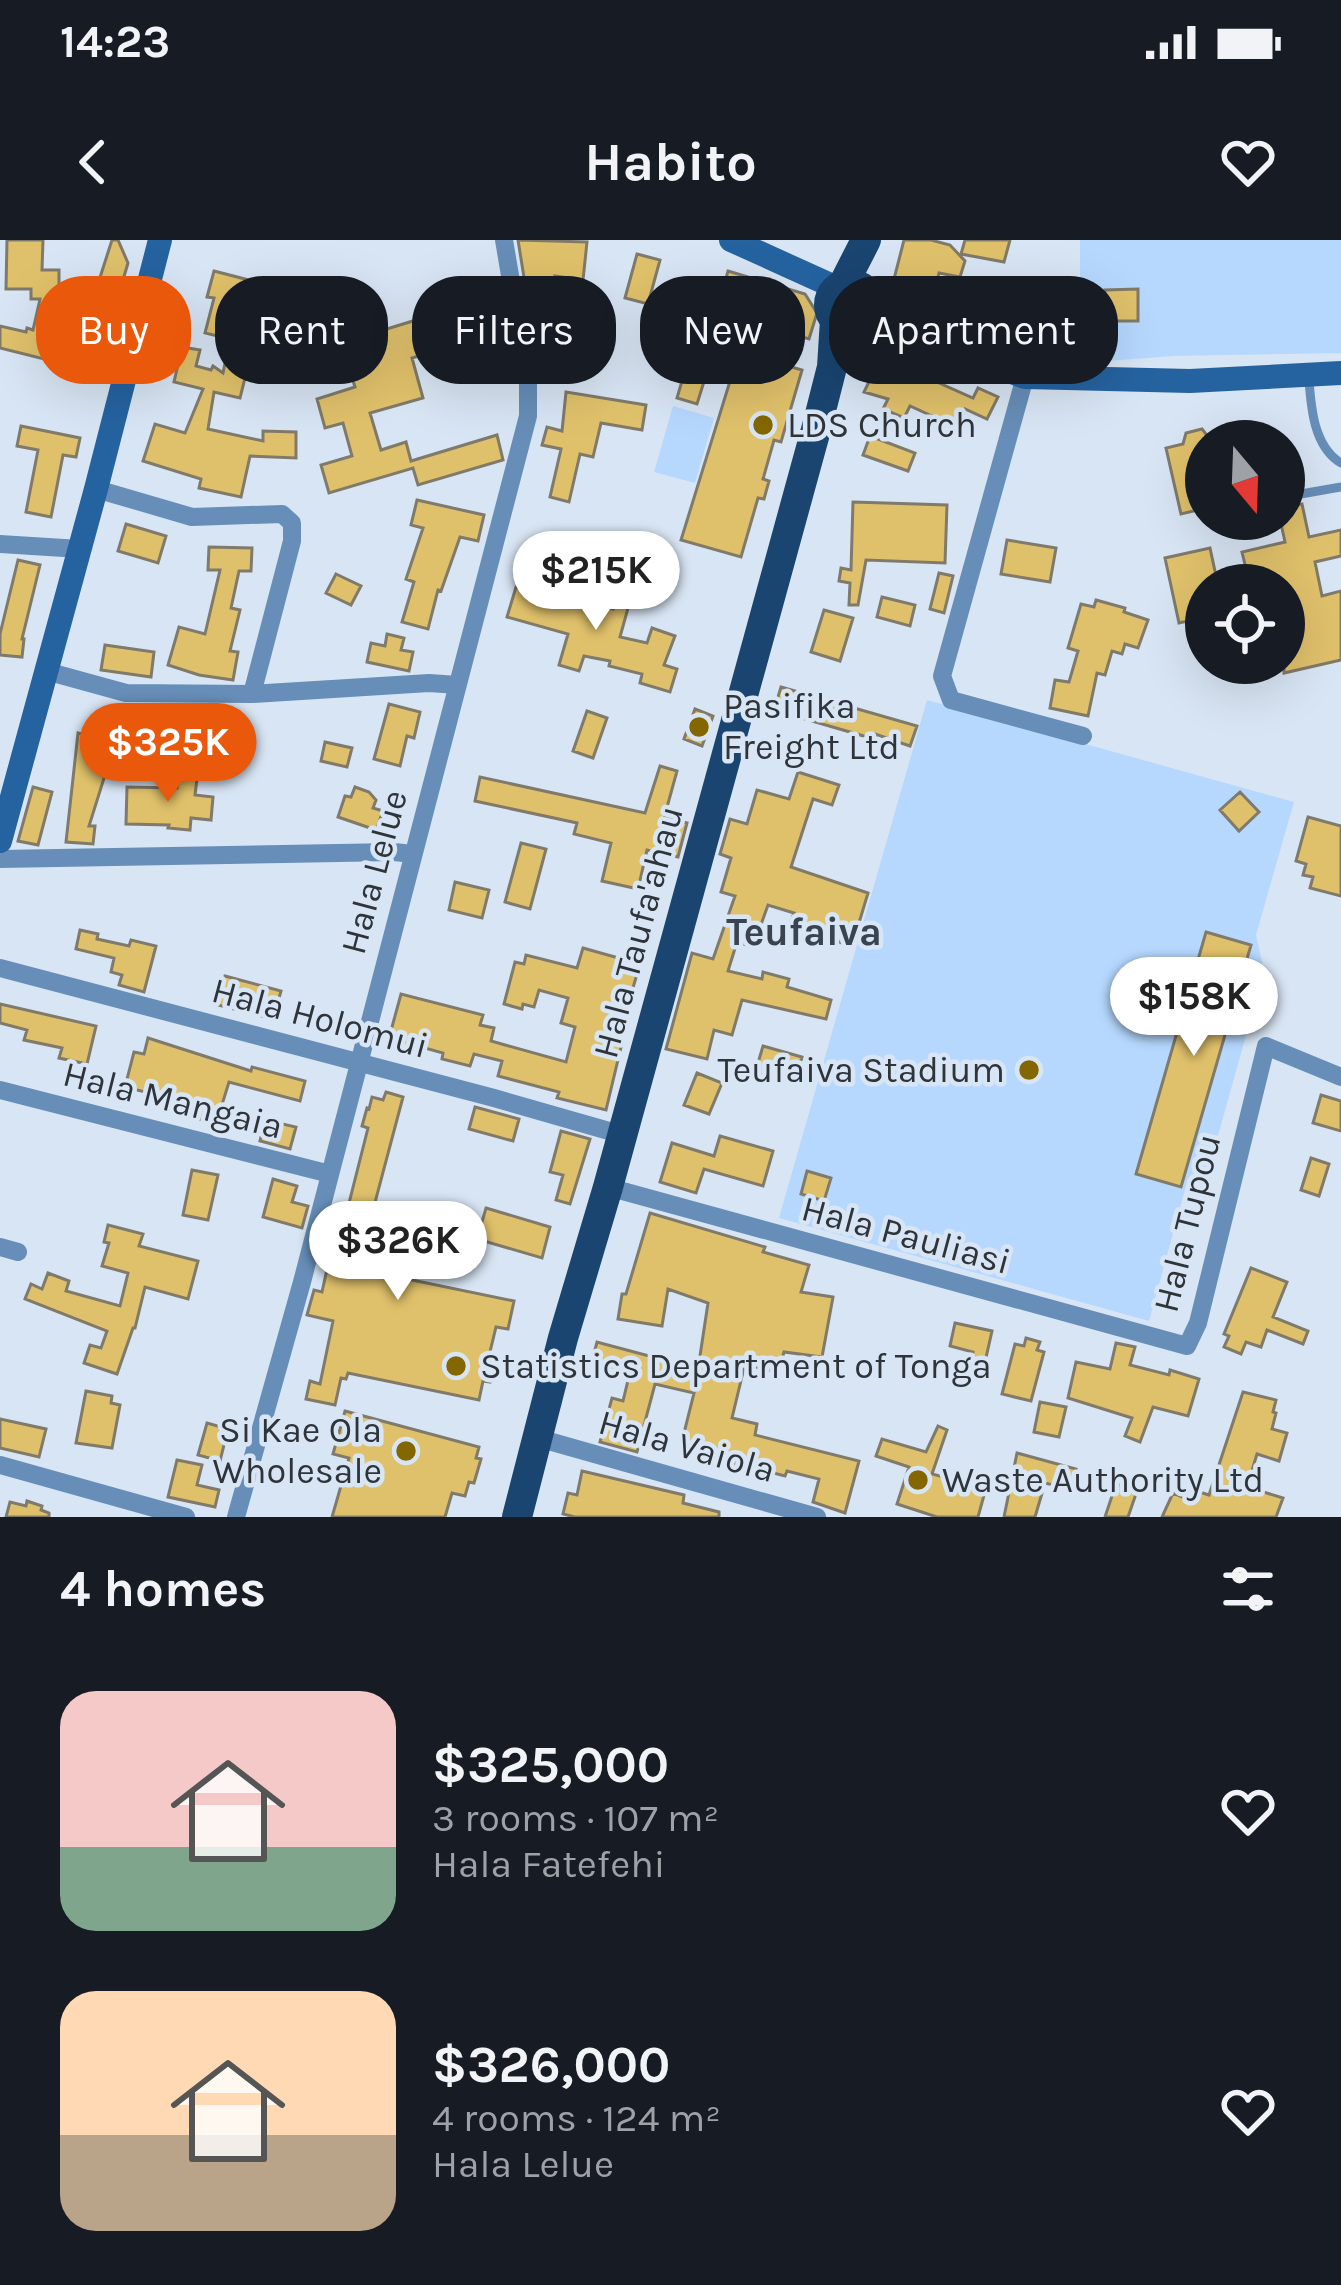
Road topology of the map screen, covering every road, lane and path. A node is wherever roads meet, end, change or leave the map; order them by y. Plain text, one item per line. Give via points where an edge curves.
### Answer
1 (160, 240) edge
2 (504, 240) edge
3 (731, 240) edge
4 (867, 240) edge
5 (857, 276) edge
6 (829, 292) edge
7 (1341, 373) edge
8 (1308, 375) junction
9 (829, 378) edge
10 (1118, 379) edge
11 (1023, 384) edge
12 (1341, 463) edge
13 (1341, 487) edge
14 (97, 489) junction
15 (1305, 493) edge
16 (0, 544) edge
17 (80, 549) junction
18 (46, 671) junction
19 (458, 685) junction
20 (252, 694) junction
21 (1083, 736) dead end
22 (0, 841) edge
23 (413, 854) junction
24 (0, 859) edge
25 (0, 968) edge
26 (358, 1062) junction
27 (1341, 1078) edge
28 (0, 1090) edge
29 (623, 1135) junction
30 (330, 1174) junction
31 (608, 1187) junction
32 (1187, 1346) joint
33 (538, 1438) junction
34 (0, 1465) edge
35 (186, 1517) edge
36 (236, 1517) edge
37 (517, 1517) edge
38 (818, 1517) edge

1 - 14 street
2 - 19 street, Hala Lelue via 528,416
3 - 6 street
4 - 5 main road, Hala Taufa'ahau
7 - 8 street
8 - 10 street
8 - 12 lane via 1318,431
9 - 29 main road, Hala Taufa'ahau
11 - 21 street via 942,676 951,700
13 - 15 lane
14 - 17 street
14 - 20 street via 192,517 282,514 292,523
16 - 17 street
17 - 18 street
18 - 20 street via 126,693
18 - 22 street
19 - 20 street
19 - 23 street, Hala Lelue
23 - 24 street
23 - 26 street, Hala Lelue
25 - 26 street, Hala Holomui
26 - 29 street, Hala Holomui
26 - 30 street, Hala Lelue
27 - 32 street, Hala Tupou via 1266,1046
28 - 30 street, Hala Mangaia
29 - 31 main road, Hala Taufa'ahau
30 - 36 street, Hala Lelue
31 - 32 street, Hala Pauliasi
31 - 33 main road, Hala Taufa'ahau
33 - 37 main road, Hala Taufa'ahau
33 - 38 street, Hala Vaiola
34 - 35 street

